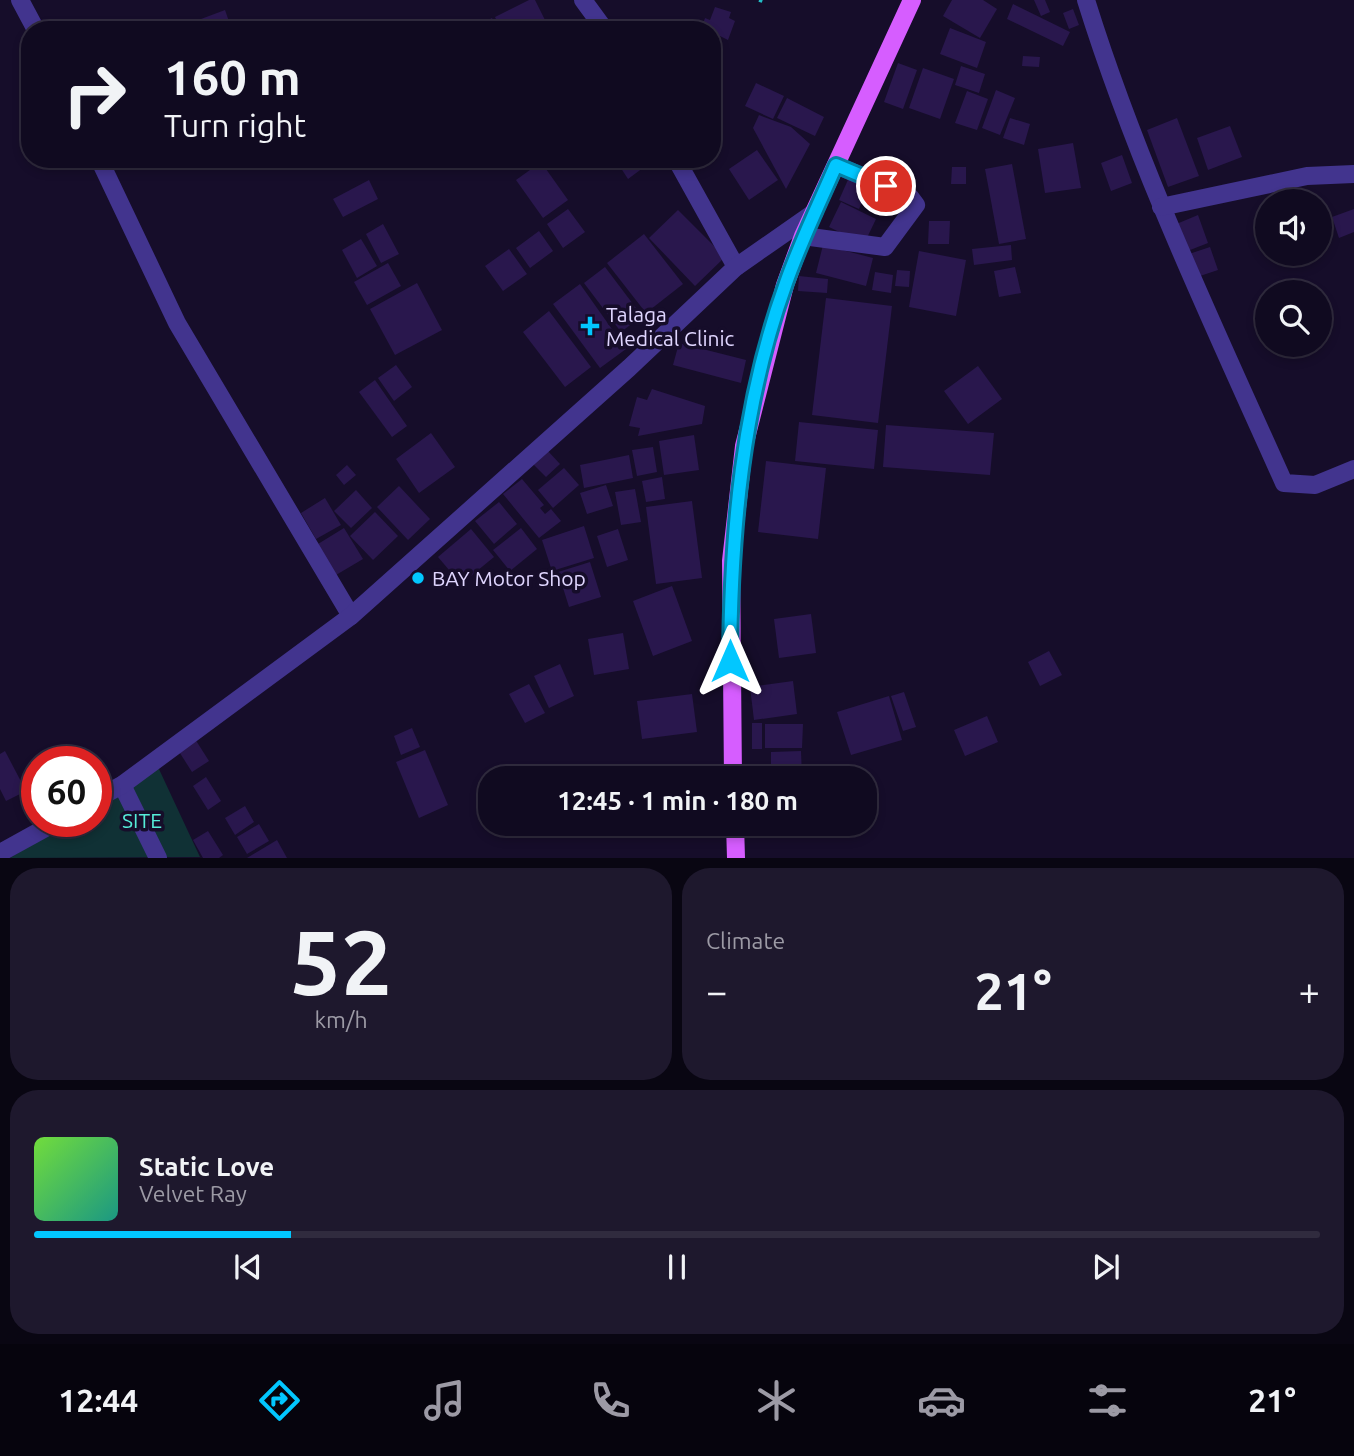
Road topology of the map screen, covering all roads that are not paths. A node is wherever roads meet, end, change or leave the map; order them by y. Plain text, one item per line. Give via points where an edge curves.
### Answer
1 (20, 0) edge
2 (583, 0) edge
3 (912, 0) edge
4 (1086, 0) edge
5 (31, 21) edge
6 (598, 21) edge
7 (836, 165) junction
8 (103, 168) edge
9 (681, 168) edge
10 (1354, 174) edge
11 (1161, 207) junction
12 (815, 212) junction
13 (803, 236) junction
14 (736, 267) junction
15 (1354, 469) edge
16 (351, 616) junction
17 (733, 766) edge
18 (122, 785) junction
19 (112, 790) edge
20 (735, 836) edge
21 (29, 837) edge
22 (0, 853) edge
23 (158, 858) edge
24 (736, 858) edge

1 - 5 street
2 - 6 street
3 - 7 main road
4 - 11 street via 1111,81
7 - 12 main road
7 - 13 street via 910,197 916,205 885,247
8 - 16 street via 177,323
9 - 14 street
10 - 11 street via 1307,176
11 - 15 street via 1284,484 1315,485
12 - 13 main road
12 - 14 street
13 - 17 main road via 785,285 744,446 731,561
14 - 16 street
16 - 18 street
18 - 19 street
18 - 23 street
20 - 24 main road
21 - 22 street

